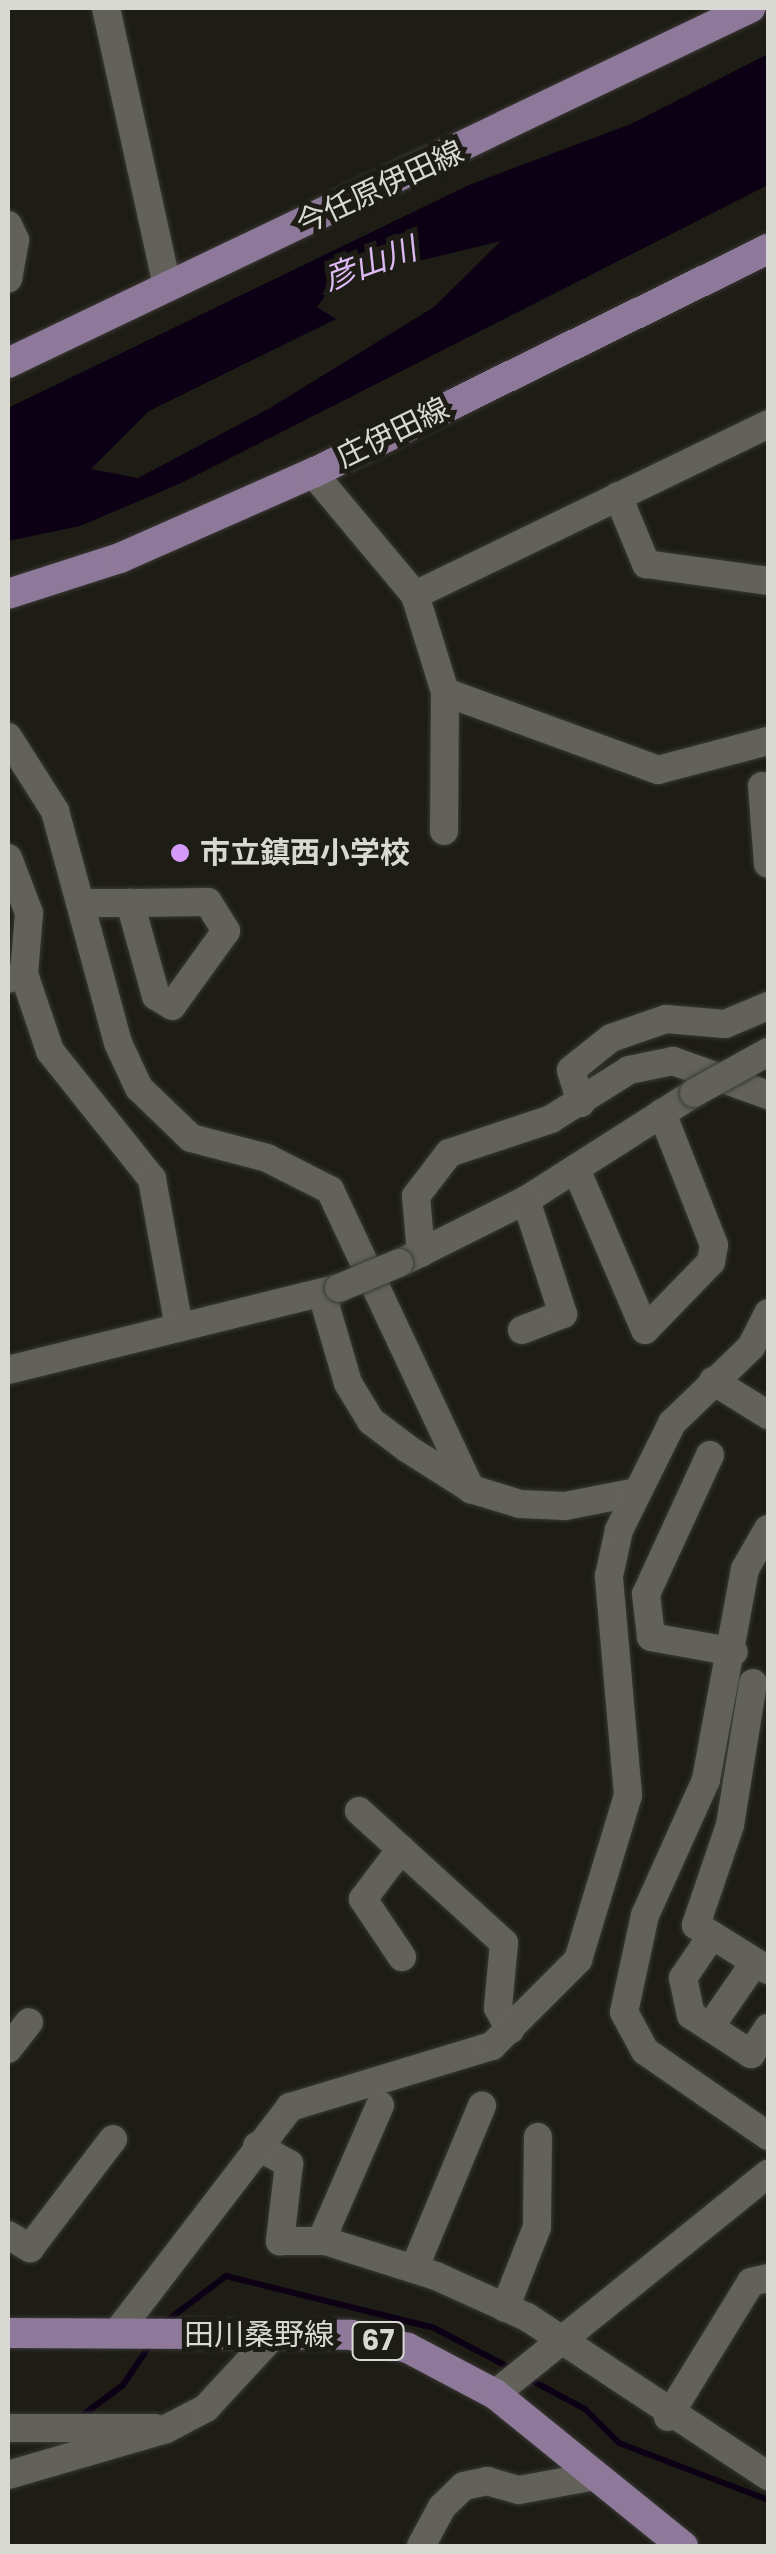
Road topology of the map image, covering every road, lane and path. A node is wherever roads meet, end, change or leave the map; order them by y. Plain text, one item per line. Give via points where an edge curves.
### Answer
1 (106, 8) edge
2 (750, 8) edge
3 (702, 18) edge
4 (8, 224) edge
5 (768, 249) edge
6 (8, 278) edge
7 (167, 286) junction
8 (8, 364) edge
9 (768, 424) edge
10 (312, 473) junction
11 (618, 496) junction
12 (768, 582) edge
13 (8, 594) edge
14 (415, 595) junction
15 (445, 692) junction
16 (8, 737) edge
17 (768, 742) edge
18 (762, 786) dead end
19 (444, 830) dead end
20 (8, 858) edge
21 (768, 864) edge
22 (130, 902) dead end
23 (80, 903) junction
24 (16, 976) edge
25 (768, 1006) edge
26 (768, 1052) edge
27 (768, 1095) edge
28 (580, 1103) junction
29 (662, 1113) junction
30 (576, 1170) junction
31 (526, 1200) junction
32 (410, 1258) junction
33 (331, 1291) junction
34 (768, 1312) edge
35 (179, 1328) junction
36 (522, 1330) dead end
37 (8, 1370) edge
38 (713, 1381) junction
39 (768, 1415) edge
40 (710, 1455) dead end
41 (471, 1489) junction
42 (632, 1493) junction
43 (765, 1542) edge
44 (754, 1680) edge
45 (359, 1811) dead end
46 (401, 1849) junction
47 (712, 1935) junction
48 (402, 1957) dead end
49 (762, 1966) edge
50 (30, 2022) dead end
51 (710, 2028) junction
52 (768, 2028) edge
53 (510, 2030) junction
54 (8, 2048) edge
55 (380, 2105) dead end
56 (482, 2106) dead end
57 (768, 2136) edge
58 (538, 2137) dead end
59 (113, 2139) dead end
60 (257, 2146) junction
61 (768, 2174) edge
62 (8, 2236) edge
63 (321, 2241) junction
64 (414, 2269) junction
65 (768, 2278) edge
66 (506, 2308) junction
67 (11, 2331) edge
68 (116, 2334) junction
69 (566, 2338) junction
70 (270, 2339) junction
71 (495, 2394) junction
72 (668, 2417) junction
73 (8, 2428) edge
74 (166, 2429) junction
75 (765, 2467) edge
76 (8, 2474) edge
77 (596, 2476) junction
78 (421, 2546) edge
79 (684, 2546) edge

1 - 7 street
2 - 3 main road, 今任原伊田線
3 - 7 main road, 今任原伊田線
4 - 6 street via 15,240
5 - 10 main road, 庄伊田線
7 - 8 main road, 今任原伊田線
9 - 11 street
10 - 13 main road, 庄伊田線 via 120,558
10 - 14 street
11 - 12 street via 646,564
11 - 14 street
14 - 15 street
15 - 17 street via 658,770
15 - 19 street
16 - 23 street via 55,811
18 - 21 street
20 - 24 street via 29,914
22 - 23 street
23 - 41 street via 118,1043 139,1088 191,1138 267,1158 330,1190
24 - 35 street via 50,1051 152,1178
25 - 28 street via 726,1024 666,1019 612,1038 571,1070
26 - 29 street, bridge
27 - 28 street via 657,1059
28 - 32 street via 514,1135 449,1153 427,1173
29 - 30 street
29 - 30 street via 714,1245 711,1262 644,1330
30 - 31 street
31 - 32 street
31 - 36 street via 563,1314
32 - 33 street, bridge
33 - 35 street
33 - 41 street via 348,1384 371,1421
34 - 38 street via 751,1347
35 - 37 street
38 - 39 street
38 - 42 street via 672,1423
40 - 44 street via 646,1594 651,1637
41 - 42 street via 520,1504 564,1506
42 - 53 street via 609,1576 628,1794 578,1960
43 - 44 street via 744,1569
44 - 47 street via 730,1824 696,1925
44 - 57 street via 644,1915 624,2012 645,2051
45 - 46 street
46 - 48 street via 363,1899
46 - 53 street via 504,1942 498,2008
47 - 49 street
47 - 51 street via 684,1978 682,2000
49 - 51 street
50 - 54 street
51 - 52 street via 751,2054
53 - 60 street via 492,2046 436,2066 312,2094
55 - 63 street
56 - 64 street
58 - 66 street via 537,2227
59 - 62 street via 30,2248
60 - 63 street via 288,2164 280,2241
60 - 68 street
61 - 69 street
63 - 64 street
64 - 66 street
65 - 72 street via 751,2282
66 - 69 street
67 - 68 main road, 田川桑野線 / 67
68 - 70 main road, 田川桑野線 / 67
69 - 71 street
69 - 72 street
70 - 71 main road, 田川桑野線 / 67 via 351,2335 408,2348
70 - 74 street via 206,2408
71 - 77 main road, 田川桑野線 / 67
72 - 75 street
73 - 74 street
74 - 76 street
77 - 78 street via 519,2490 487,2480 464,2486 442,2507
77 - 79 main road, 田川桑野線 / 67

